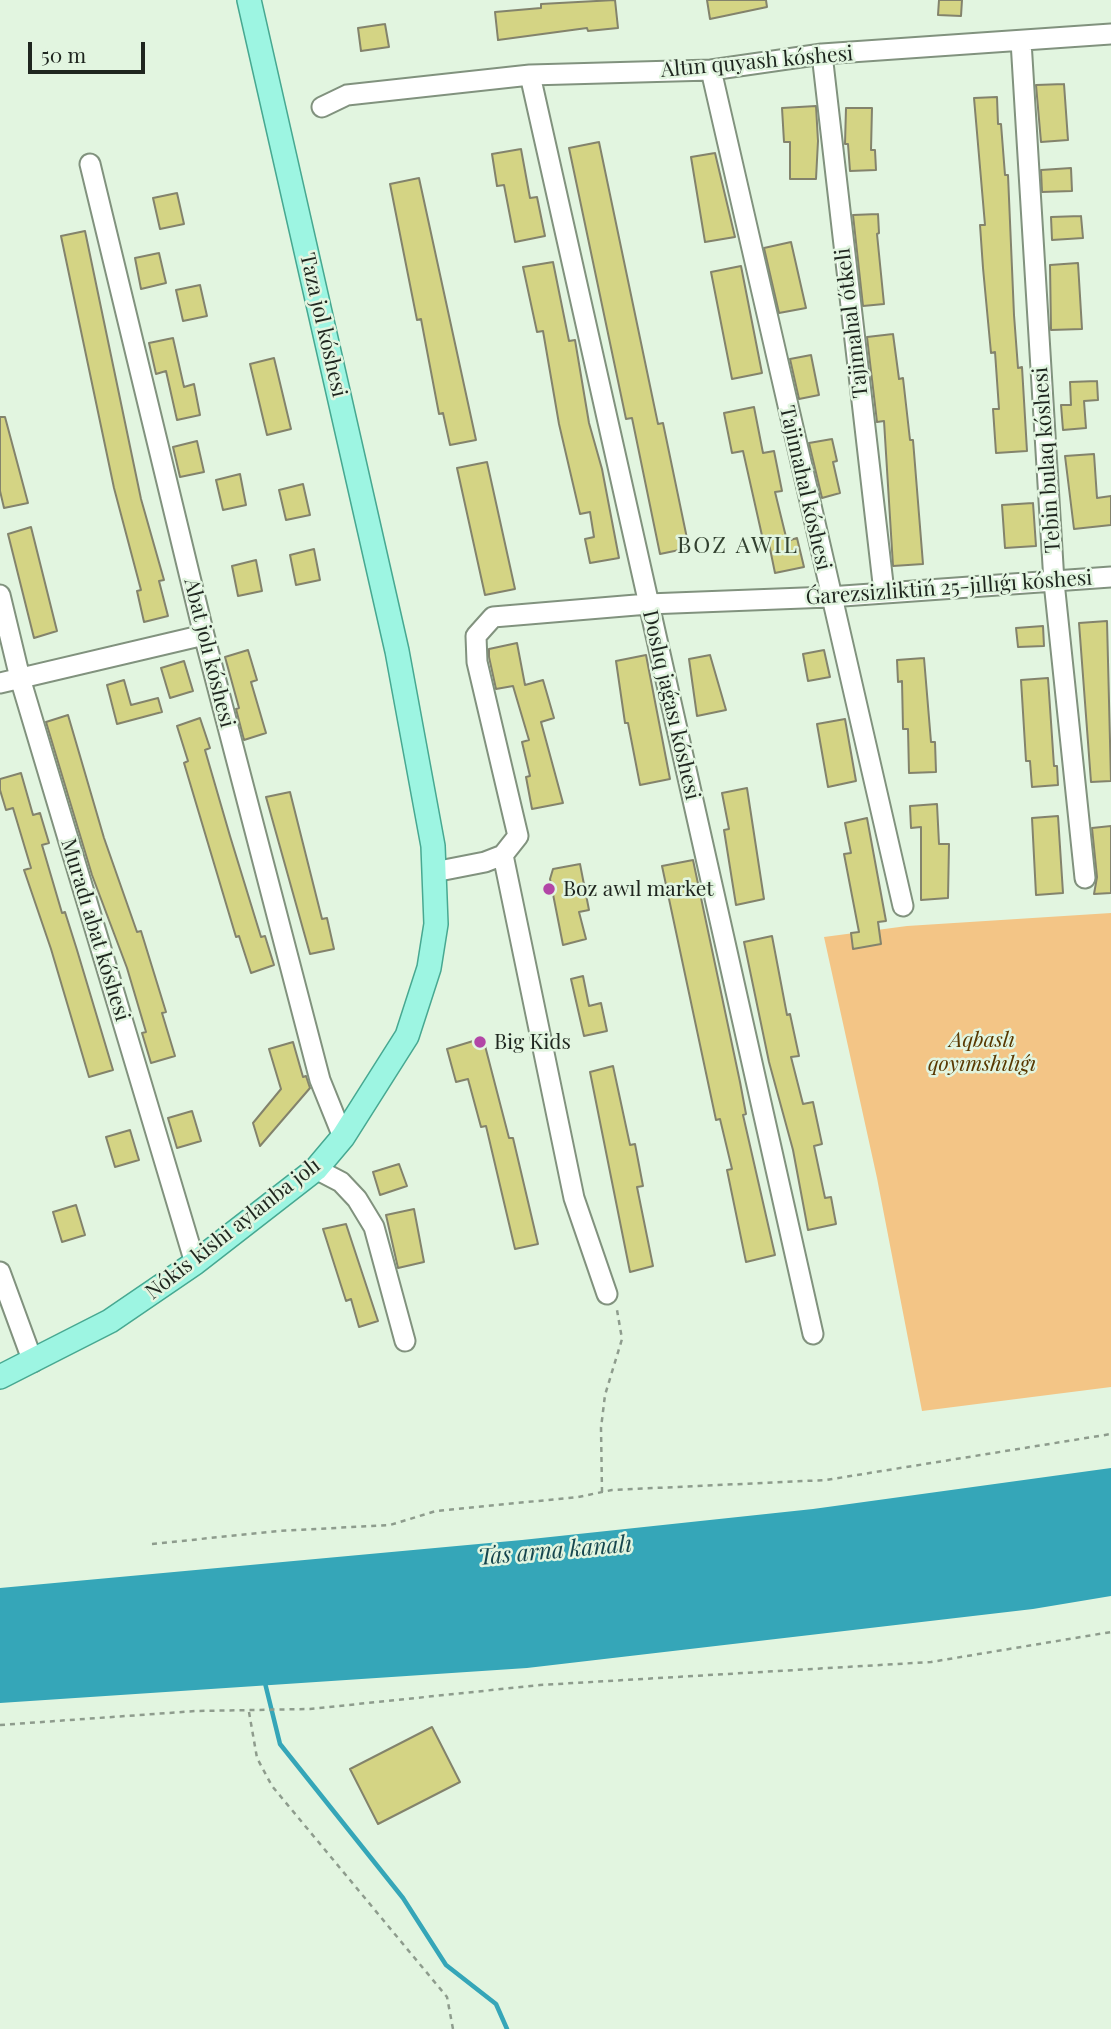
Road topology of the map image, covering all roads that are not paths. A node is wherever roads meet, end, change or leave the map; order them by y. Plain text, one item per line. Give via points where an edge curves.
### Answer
1 (248, 0) edge
2 (1111, 34) edge
3 (1021, 41) junction
4 (822, 54) junction
5 (711, 70) junction
6 (530, 75) junction
7 (322, 107) dead end
8 (90, 164) dead end
9 (1111, 577) edge
10 (1054, 582) junction
11 (884, 592) junction
12 (0, 595) edge
13 (829, 597) junction
14 (648, 604) junction
15 (204, 635) junction
16 (397, 650) joint
17 (20, 678) junction
18 (0, 683) edge
19 (503, 855) junction
20 (434, 872) junction
21 (1085, 878) dead end
22 (902, 906) dead end
23 (343, 1137) junction
24 (316, 1169) junction
25 (195, 1263) junction
26 (0, 1272) edge
27 (607, 1294) road end
28 (813, 1334) dead end
29 (405, 1341) dead end
30 (33, 1362) junction
31 (0, 1377) edge

1 - 16 main road, Taza jol kóshesi
2 - 3 street, Altın quyash kóshesi
3 - 4 street, Altın quyash kóshesi
3 - 10 street, Tebin bulaq kóshesi
4 - 5 street, Altın quyash kóshesi
4 - 11 street, Tajimahal ótkeli
5 - 6 street, Altın quyash kóshesi
5 - 13 street, Tajimahal kóshesi
6 - 7 street, Altın quyash kóshesi via 347,95
6 - 14 street, Doslıq jaǵası kóshesi
8 - 15 street, Abat jolı kóshesi
9 - 10 street, Ǵarezsizliktiń 25-jıllıǵı kóshesi
10 - 11 street, Ǵarezsizliktiń 25-jıllıǵı kóshesi
10 - 21 street, Tebin bulaq kóshesi
11 - 13 street, Ǵarezsizliktiń 25-jıllıǵı kóshesi
12 - 17 street, Muradı abat kóshesi
13 - 14 street, Ǵarezsizliktiń 25-jıllıǵı kóshesi
13 - 22 street, Tajimahal kóshesi
14 - 19 street, Ǵarezsizliktiń 25-jıllıǵı kóshesi via 493,617 476,636 477,662 518,836
14 - 28 street, Doslıq jaǵası kóshesi
15 - 17 street
15 - 23 street, Abat jolı kóshesi via 320,1080
16 - 20 main road, Nókis kishi aylanba jolı
17 - 18 street
17 - 25 street, Muradı abat kóshesi
19 - 20 street
19 - 27 street via 575,1198
20 - 23 main road, Nókis kishi aylanba jolı via 436,924 429,968 407,1036
23 - 24 main road, Nókis kishi aylanba jolı
24 - 25 main road, Nókis kishi aylanba jolı
24 - 29 street via 341,1182 374,1227
25 - 30 main road, Nókis kishi aylanba jolı via 110,1321
26 - 30 street
30 - 31 main road, Nókis kishi aylanba jolı

